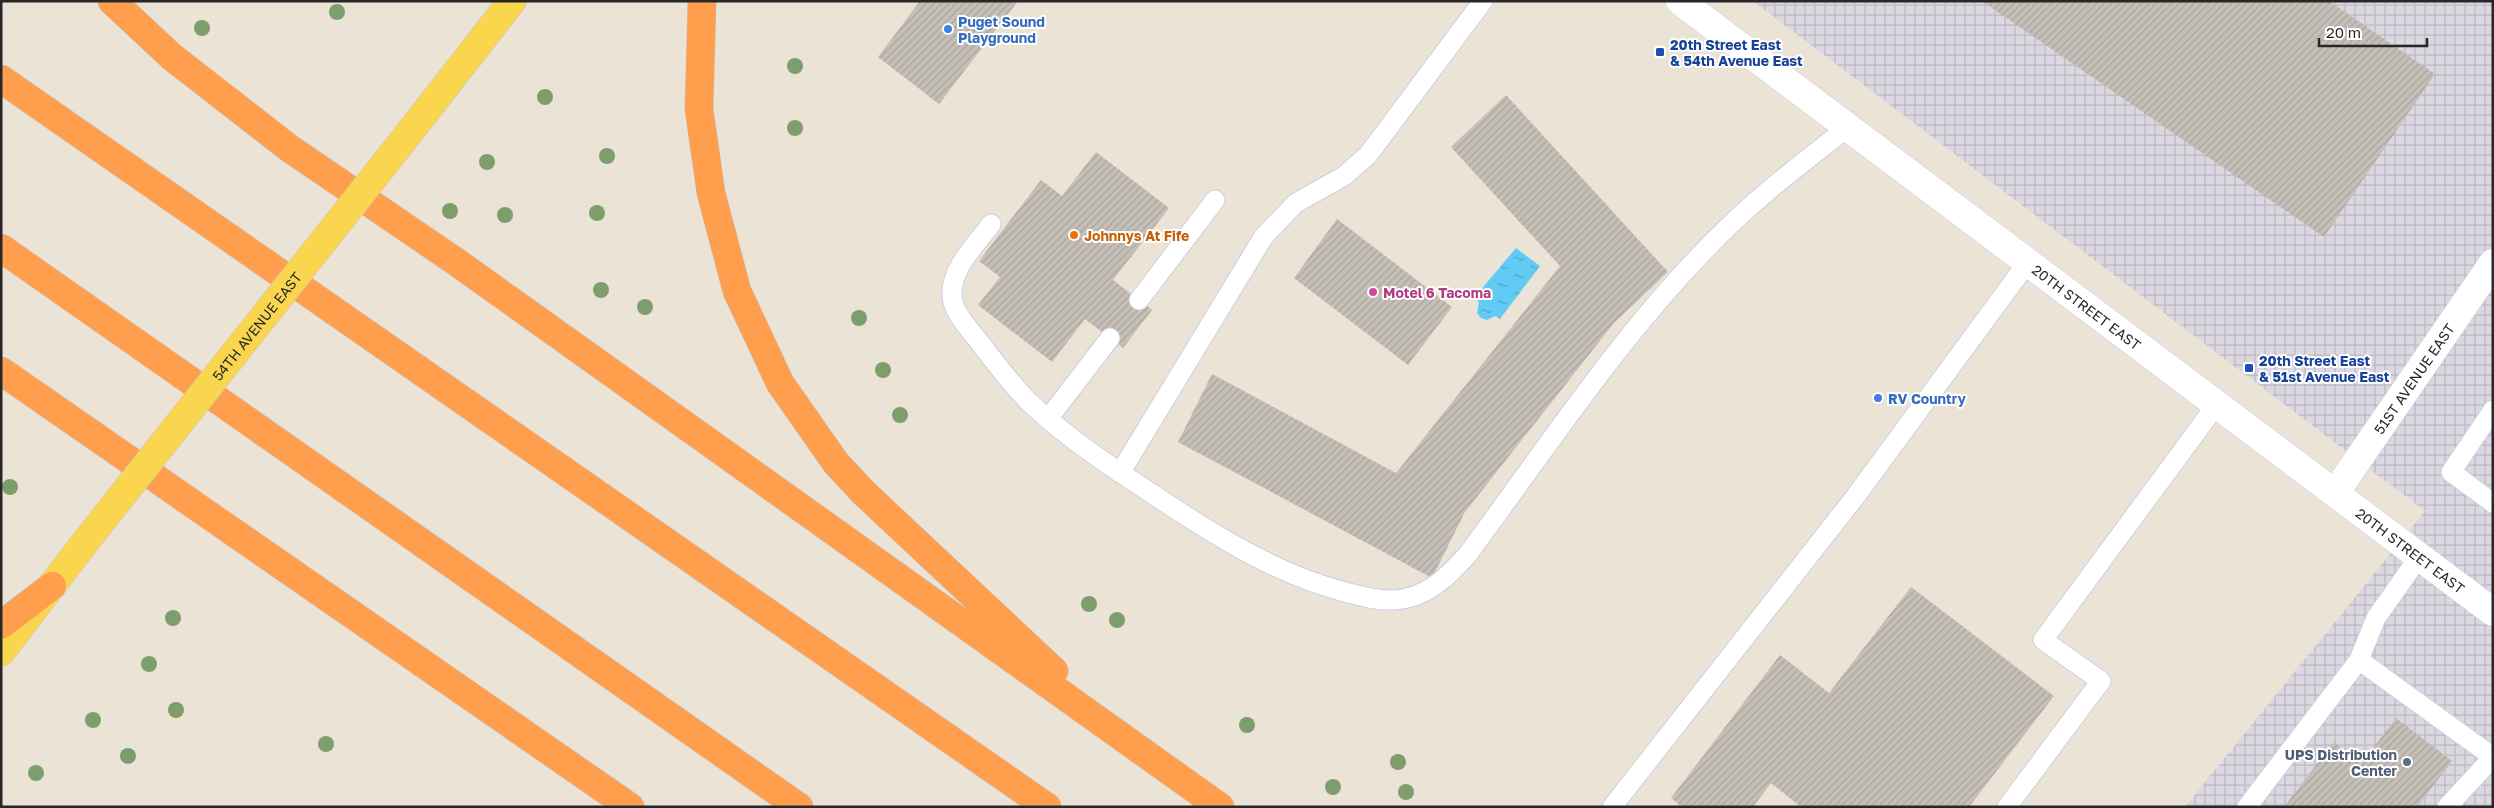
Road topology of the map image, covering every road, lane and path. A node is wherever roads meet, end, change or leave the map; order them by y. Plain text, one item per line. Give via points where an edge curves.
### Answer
1 (112, 1) edge
2 (512, 1) edge
3 (702, 1) edge
4 (1483, 1) edge
5 (1680, 1) edge
6 (1, 79) edge
7 (1848, 127) junction
8 (1215, 200) dead end
9 (991, 224) dead end
10 (1, 248) edge
11 (2028, 262) junction
12 (2493, 263) edge
13 (1139, 300) dead end
14 (1110, 338) dead end
15 (1, 371) edge
16 (2217, 404) junction
17 (2493, 410) edge
18 (1048, 419) junction
19 (1120, 473) junction
20 (2335, 493) junction
21 (2493, 503) edge
22 (2419, 557) junction
23 (52, 586) junction
24 (2493, 612) edge
25 (1, 625) edge
26 (1, 652) edge
27 (2359, 660) junction
28 (1139, 750) junction
29 (2493, 757) edge
30 (630, 807) edge
31 (799, 807) edge
32 (1047, 807) edge
33 (1220, 807) edge
34 (1612, 807) edge
35 (2006, 807) edge
36 (2247, 807) edge
37 (2447, 807) edge

1 - 28 highway via 172,57 289,148 455,261
2 - 23 main road, 54TH AVENUE EAST, bridge
3 - 28 highway via 699,109 711,193 738,291 780,383 836,463 864,494
4 - 19 lane via 1368,155 1344,176 1296,203 1264,236
5 - 7 main road, 20TH STREET EAST
6 - 32 highway
7 - 11 main road, 20TH STREET EAST
7 - 19 lane via 1729,225 1689,268 1625,341 1468,554 1439,584 1421,594 1405,599 1374,598 1330,588 1292,574 1230,545
8 - 13 lane
9 - 18 lane via 955,274 952,297 962,319 1000,370
10 - 31 highway
11 - 16 main road, 20TH STREET EAST
11 - 34 lane via 1855,498
12 - 20 main road, 51ST AVENUE EAST
14 - 18 lane
15 - 30 highway
16 - 20 main road, 20TH STREET EAST
16 - 35 lane via 2043,640 2101,681
17 - 21 lane via 2451,472
18 - 19 lane
20 - 22 main road, 20TH STREET EAST
22 - 24 main road, 20TH STREET EAST
22 - 27 lane via 2376,618
23 - 25 highway
23 - 26 main road, 54TH AVENUE EAST
27 - 29 lane
27 - 36 lane
28 - 33 highway
29 - 37 lane

